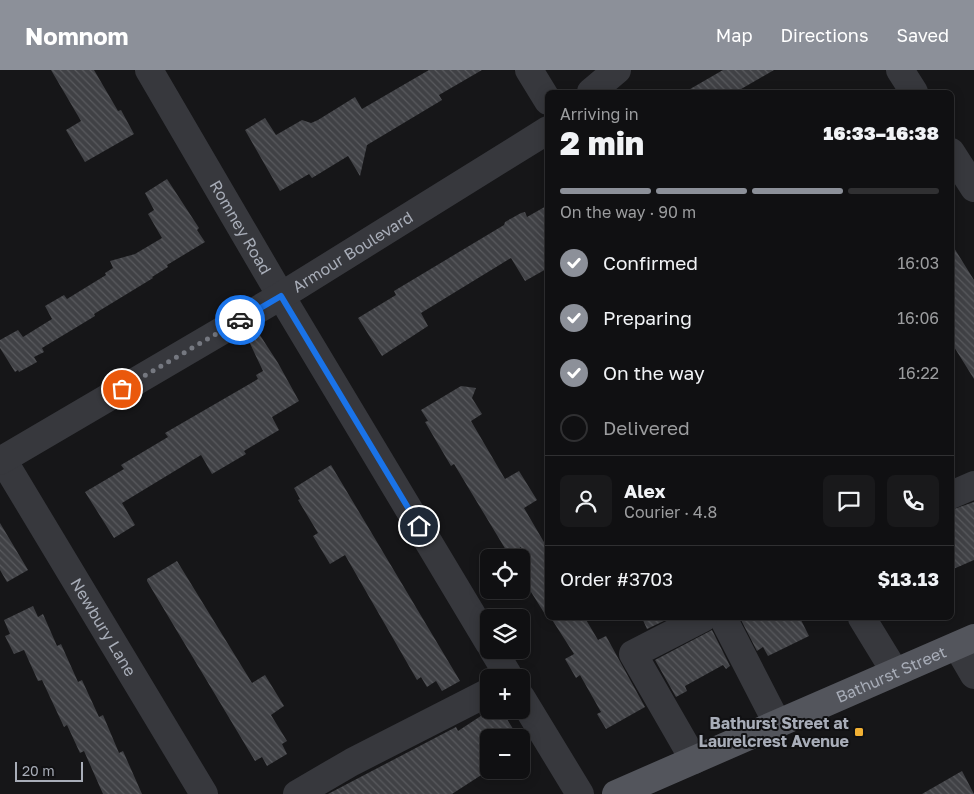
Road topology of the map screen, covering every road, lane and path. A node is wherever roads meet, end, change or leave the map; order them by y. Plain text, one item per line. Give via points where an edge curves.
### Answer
1 (149, 70) edge
2 (529, 70) edge
3 (617, 70) edge
4 (900, 70) edge
5 (593, 90) edge
6 (913, 90) edge
7 (545, 96) edge
8 (545, 132) edge
9 (954, 157) edge
10 (974, 188) edge
11 (281, 296) junction
12 (1, 461) edge
13 (974, 484) edge
14 (954, 494) edge
15 (699, 620) edge
16 (724, 620) edge
17 (863, 620) edge
18 (480, 628) edge
19 (966, 642) edge
20 (895, 672) junction
21 (974, 675) edge
22 (480, 697) edge
23 (530, 712) edge
24 (777, 723) junction
25 (694, 760) junction
26 (629, 791) edge
27 (204, 794) edge
28 (297, 794) edge
29 (580, 794) edge

1 - 11 street, Romney Road
2 - 7 street
3 - 5 street
4 - 6 street
8 - 11 street, Armour Boulevard
9 - 10 street
11 - 12 street, Armour Boulevard
11 - 18 street, Romney Road
12 - 27 street, Newbury Lane
13 - 14 street
15 - 25 street via 633,654
16 - 24 street
17 - 20 street
19 - 20 main road, Bathurst Street
19 - 21 street
20 - 24 main road, Bathurst Street
22 - 28 street
23 - 29 street
24 - 25 main road, Bathurst Street
25 - 26 main road, Bathurst Street

